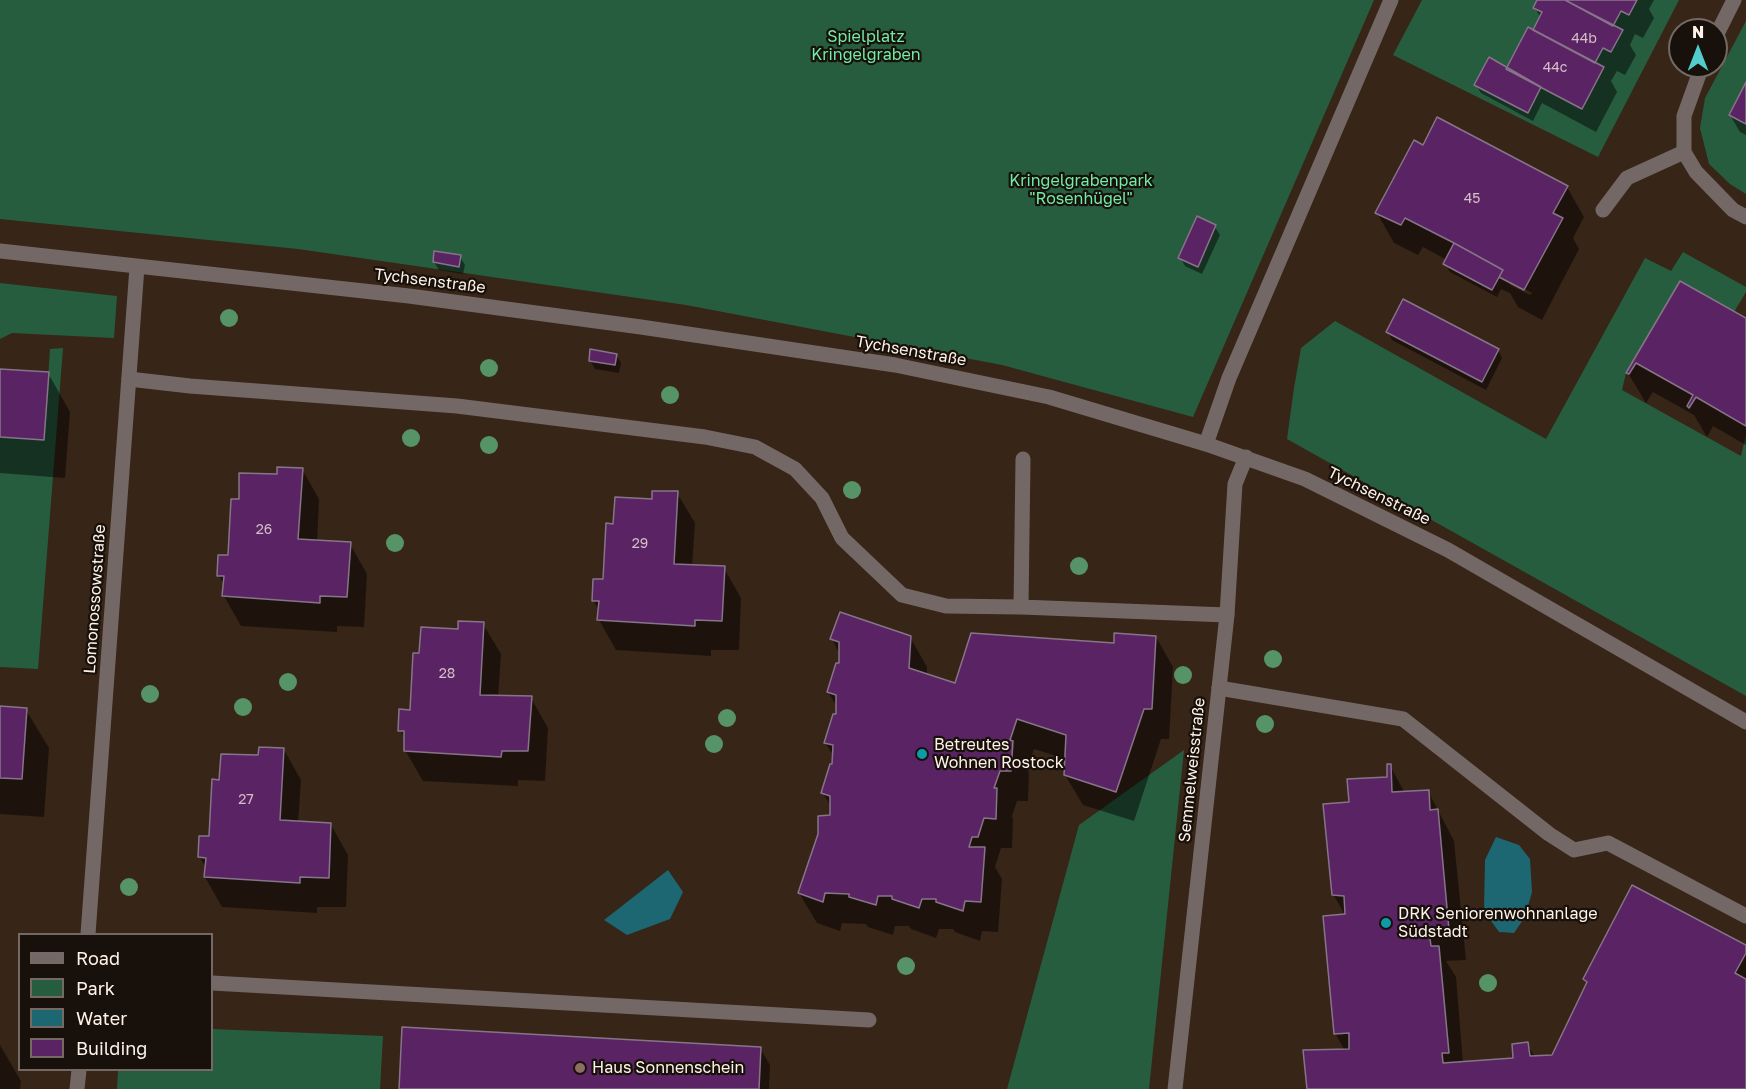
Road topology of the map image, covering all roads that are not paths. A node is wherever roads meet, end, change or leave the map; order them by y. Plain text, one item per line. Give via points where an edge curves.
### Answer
1 (1391, 0) edge
2 (1734, 0) edge
3 (1725, 18) edge
4 (1698, 78) edge
5 (1684, 152) junction
6 (1604, 210) dead end
7 (1746, 217) edge
8 (0, 251) edge
9 (137, 267) junction
10 (129, 379) junction
11 (1206, 444) junction
12 (1246, 457) junction
13 (1023, 459) dead end
14 (1021, 606) junction
15 (1227, 615) junction
16 (1219, 688) junction
17 (1746, 722) edge
18 (1746, 916) edge
19 (88, 933) edge
20 (213, 983) edge
21 (869, 1020) dead end
22 (79, 1071) edge
23 (77, 1089) edge
24 (1175, 1089) edge

1 - 11 street via 1228,378
2 - 3 street
4 - 5 street via 1684,116
5 - 6 street via 1627,178
5 - 7 street via 1696,172 1733,210
8 - 9 street, Tychsenstraße
9 - 10 street, Lomonossowstraße
9 - 11 street, Tychsenstraße via 420,297 895,365 1049,397
10 - 14 street via 457,406 705,437 755,447 795,469 822,498 842,538 902,595 946,606
10 - 19 street, Lomonossowstraße
11 - 12 street, Tychsenstraße
12 - 15 street, Semmelweisstraße via 1235,484
12 - 17 street, Tychsenstraße via 1305,480 1448,550
13 - 14 street
14 - 15 street
15 - 16 street, Semmelweisstraße
16 - 18 street via 1403,719 1574,850 1608,843
16 - 24 street, Semmelweisstraße
20 - 21 street
22 - 23 street

